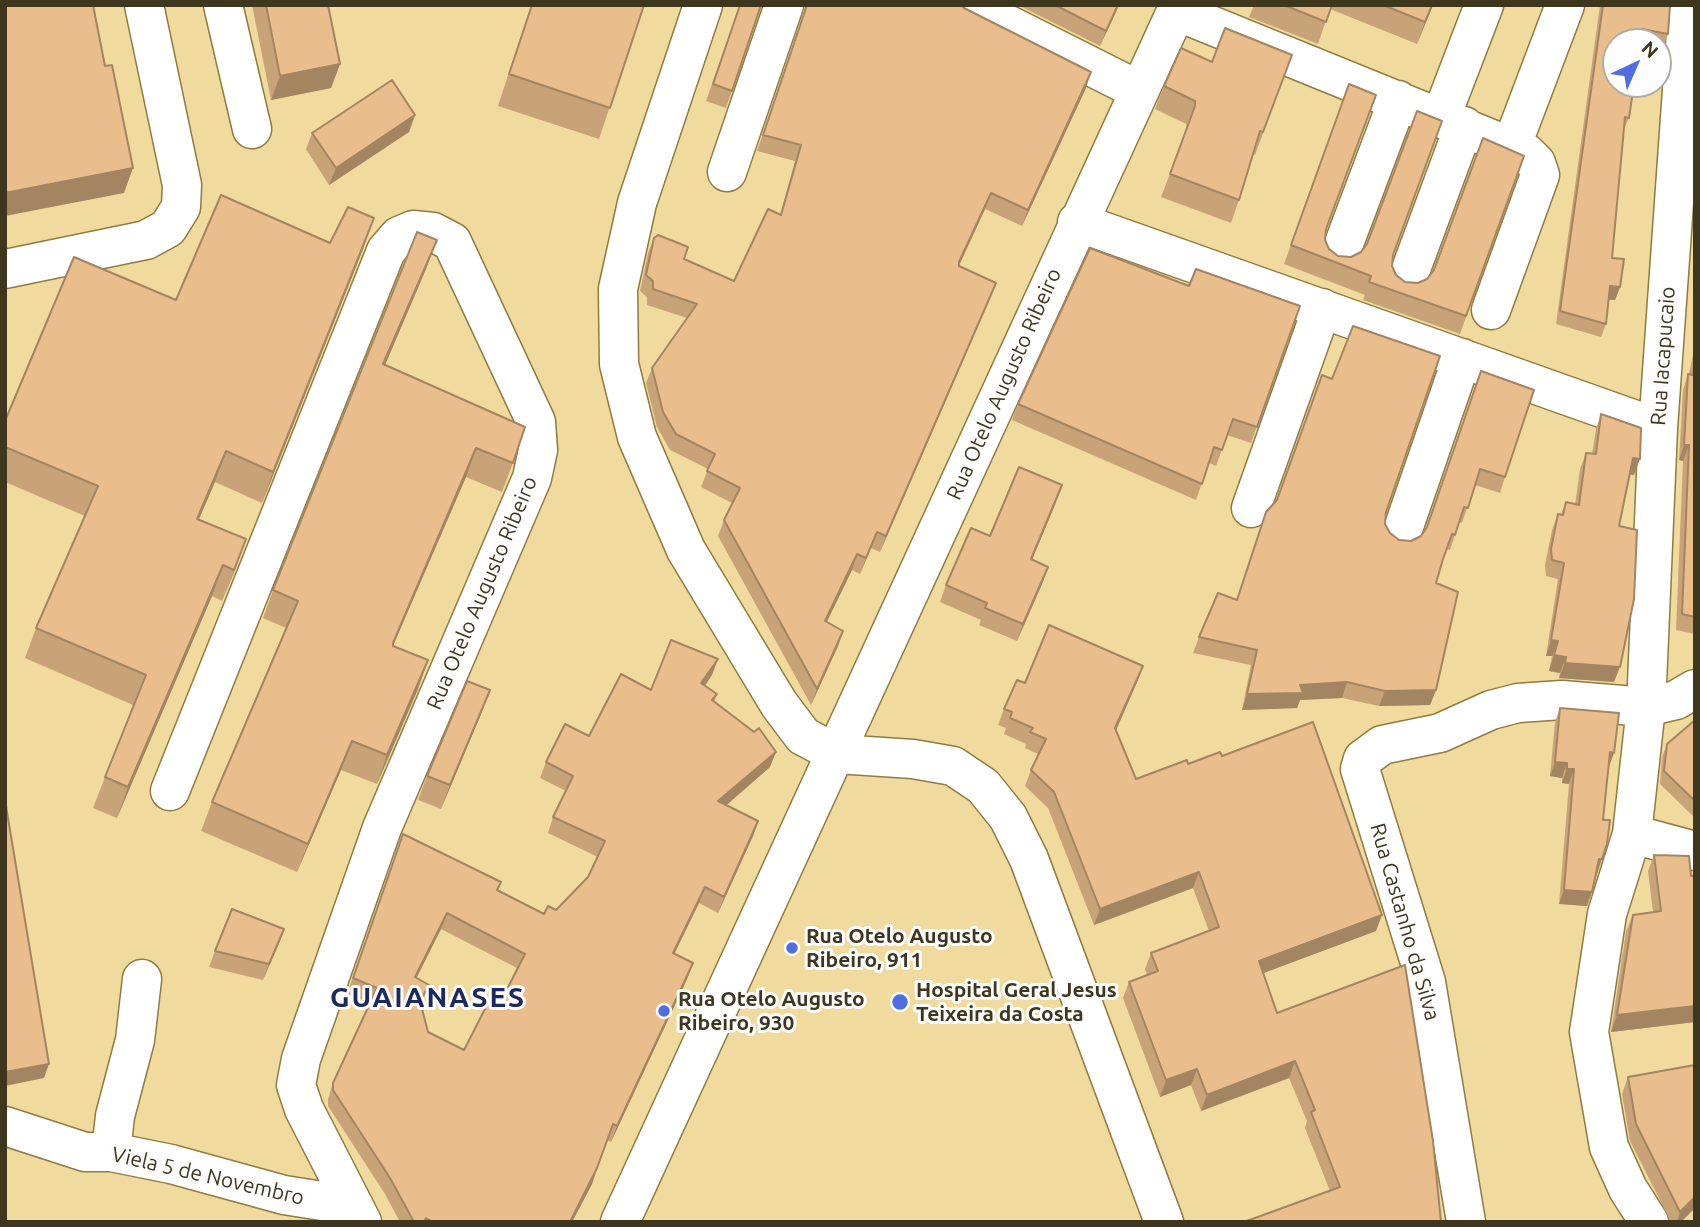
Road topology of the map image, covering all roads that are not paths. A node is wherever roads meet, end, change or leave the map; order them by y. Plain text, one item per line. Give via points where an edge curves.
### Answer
1 (144, 5) edge
2 (223, 5) edge
3 (703, 5) edge
4 (784, 5) edge
5 (969, 5) edge
6 (1484, 5) edge
7 (1564, 5) edge
8 (1688, 5) edge
9 (1177, 8) edge
10 (1138, 90) junction
11 (1398, 100) junction
12 (1452, 121) junction
13 (252, 130) dead end
14 (1512, 145) junction
15 (727, 172) dead end
16 (1077, 222) junction
17 (1340, 254) edge
18 (5, 270) edge
19 (1407, 280) edge
20 (1322, 308) junction
21 (1491, 310) dead end
22 (1462, 358) junction
23 (1658, 428) junction
24 (1251, 508) dead end
25 (1401, 535) dead end
26 (1695, 689) edge
27 (1646, 707) junction
28 (837, 754) junction
29 (170, 791) dead end
30 (1632, 834) junction
31 (1695, 851) edge
32 (142, 979) dead end
33 (5, 1126) edge
34 (111, 1152) junction
35 (358, 1214) edge
36 (620, 1222) edge
37 (1164, 1222) edge
38 (1466, 1222) edge
39 (1649, 1222) edge

1 - 18 street via 183,185 181,207 168,228 146,240
2 - 13 street
3 - 28 street via 636,202 618,289 619,364 637,437 686,550 779,704 803,736
4 - 15 street
5 - 10 street
6 - 12 street
7 - 14 street
8 - 23 street, Rua Iacapucaio
9 - 10 street, Rua Otelo Augusto Ribeiro
9 - 11 street
10 - 16 street, Rua Otelo Augusto Ribeiro
11 - 12 street
11 - 17 street
12 - 14 street
12 - 19 street
14 - 21 street via 1527,153 1540,174
16 - 20 street
16 - 28 street, Rua Otelo Augusto Ribeiro
20 - 22 street
20 - 24 street
22 - 23 street
22 - 25 street
23 - 27 street, Rua Iacapucaio
26 - 27 street via 1676,701
27 - 30 street, Rua Iacapucaio
27 - 38 street, Rua Castanho da Silva via 1562,700 1518,703 1440,733 1382,745 1370,751 1360,769 1426,982
28 - 36 street, Rua Otelo Augusto Ribeiro
28 - 37 street via 953,766 983,786 1008,817 1029,859
29 - 35 street, Rua Otelo Augusto Ribeiro via 386,251 399,236 413,230 433,232 452,242 536,422 538,450 532,478 382,828 300,1059 296,1085 304,1109
30 - 31 street
30 - 39 street, Rua Iacapucaio via 1607,914 1589,1032 1609,1147
32 - 34 street via 135,1040 115,1116
33 - 34 street, Viela 5 de Novembro via 85,1152
34 - 35 street, Viela 5 de Novembro

